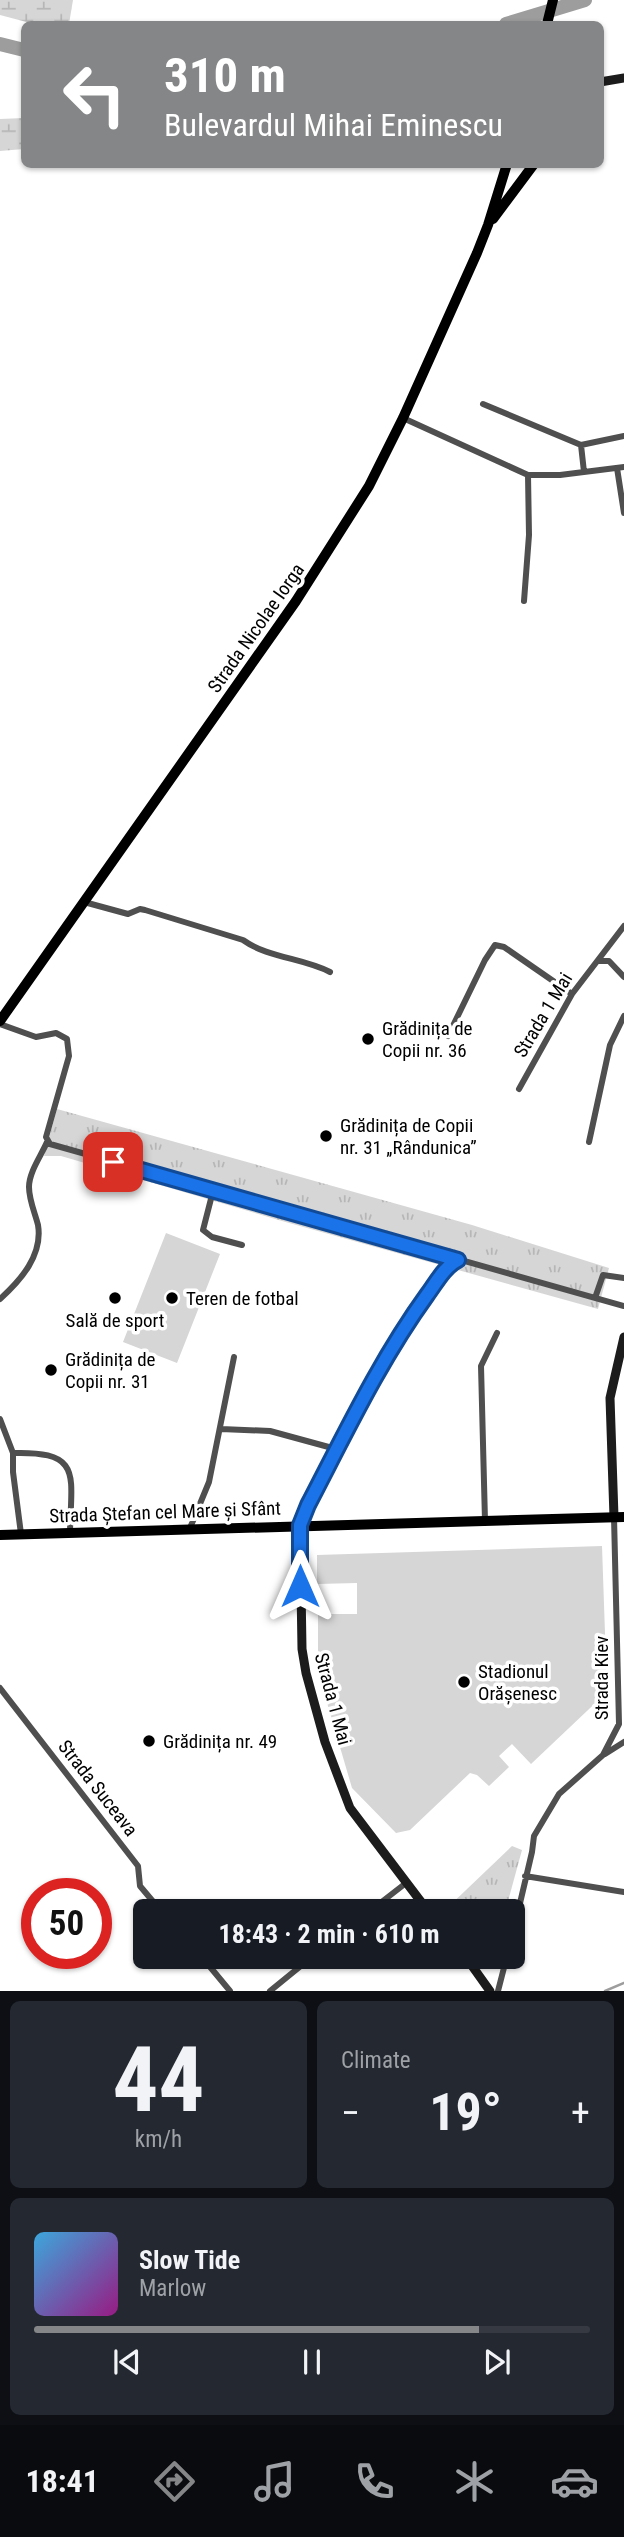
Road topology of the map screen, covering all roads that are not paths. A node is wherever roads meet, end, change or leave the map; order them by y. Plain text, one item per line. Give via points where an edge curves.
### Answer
1 (553, 0) edge
2 (548, 20) edge
3 (624, 78) edge
4 (604, 83) edge
5 (506, 168) edge
6 (531, 168) edge
7 (488, 225) junction
8 (483, 404) dead end
9 (403, 418) junction
10 (624, 436) edge
11 (581, 445) junction
12 (620, 468) edge
13 (584, 472) junction
14 (528, 475) junction
15 (624, 513) edge
16 (524, 601) dead end
17 (84, 902) junction
18 (624, 926) edge
19 (598, 961) junction
20 (330, 972) dead end
21 (624, 977) edge
22 (572, 994) junction
23 (624, 1016) edge
24 (0, 1022) edge
25 (448, 1036) dead end
26 (520, 1089) dead end
27 (47, 1142) junction
28 (589, 1142) dead end
29 (213, 1191) junction
30 (242, 1245) dead end
31 (458, 1260) junction
32 (624, 1278) edge
33 (595, 1298) junction
34 (0, 1299) edge
35 (624, 1306) edge
36 (497, 1333) dead end
37 (624, 1337) edge
38 (234, 1357) dead end
39 (0, 1419) edge
40 (220, 1429) junction
41 (336, 1450) junction
42 (13, 1453) junction
43 (619, 1517) edge
44 (485, 1521) junction
45 (300, 1525) junction
46 (190, 1528) junction
47 (70, 1532) junction
48 (20, 1534) junction
49 (0, 1535) edge
50 (0, 1688) edge
51 (622, 1726) edge
52 (624, 1742) edge
53 (603, 1755) junction
54 (525, 1876) junction
55 (406, 1883) junction
56 (624, 1892) edge
57 (151, 1899) edge
58 (385, 1899) edge
59 (419, 1899) edge
60 (520, 1899) edge
61 (212, 1969) edge
62 (297, 1969) edge
63 (474, 1969) edge
64 (504, 1969) edge
65 (230, 1991) edge
66 (270, 1991) edge
67 (490, 1991) edge
68 (498, 1991) edge

1 - 2 main road
3 - 4 main road
5 - 7 main road, Strada Nicolae Iorga
6 - 7 main road, Strada Nicolae Iorga
7 - 9 main road, Strada Nicolae Iorga
8 - 11 street
9 - 14 street
9 - 17 main road, Strada Nicolae Iorga via 369,486 318,569
10 - 11 street
11 - 13 street
12 - 13 street
12 - 15 street
13 - 14 street
14 - 16 street
17 - 20 street via 128,914 145,910
17 - 24 main road, Strada Nicolae Iorga
18 - 19 street, Strada 1 Mai
19 - 21 street via 609,961
19 - 22 street, Strada 1 Mai
22 - 25 street via 495,945
22 - 26 street, Strada 1 Mai
23 - 28 street via 610,1045
24 - 27 street via 36,1037 56,1033 67,1039 69,1056
27 - 29 street
27 - 34 street via 29,1189 39,1243 22,1278
29 - 30 street via 203,1230
29 - 31 street
31 - 33 street
31 - 41 street, Strada 1 Mai via 446,1269 410,1319
32 - 33 street via 603,1275
33 - 35 street
36 - 44 street via 481,1366
37 - 43 main road via 610,1398
38 - 40 street
39 - 42 street
40 - 41 street via 270,1431
40 - 46 street via 209,1482
41 - 45 street, Strada 1 Mai
42 - 47 street via 38,1452 66,1464 71,1480
42 - 48 street
43 - 44 main road, Strada Ștefan cel Mare și Sfânt
43 - 51 street, Strada Kiev
44 - 45 main road, Strada Ștefan cel Mare și Sfânt
45 - 46 main road, Strada Ștefan cel Mare și Sfânt
45 - 55 main road, Strada 1 Mai via 302,1649 317,1717 343,1795
46 - 47 main road, Strada Ștefan cel Mare și Sfânt
47 - 48 main road, Strada Ștefan cel Mare și Sfânt
48 - 49 main road, Strada Ștefan cel Mare și Sfânt
50 - 57 street, Strada Suceava via 138,1866 140,1886
51 - 53 street, Strada Kiev
52 - 53 street
53 - 54 street, Strada Kiev via 559,1794 544,1817 534,1836
54 - 56 street
54 - 60 street, Strada Kiev
55 - 58 street
55 - 59 main road, Strada 1 Mai
61 - 65 street
62 - 66 street
63 - 67 main road
64 - 68 street

